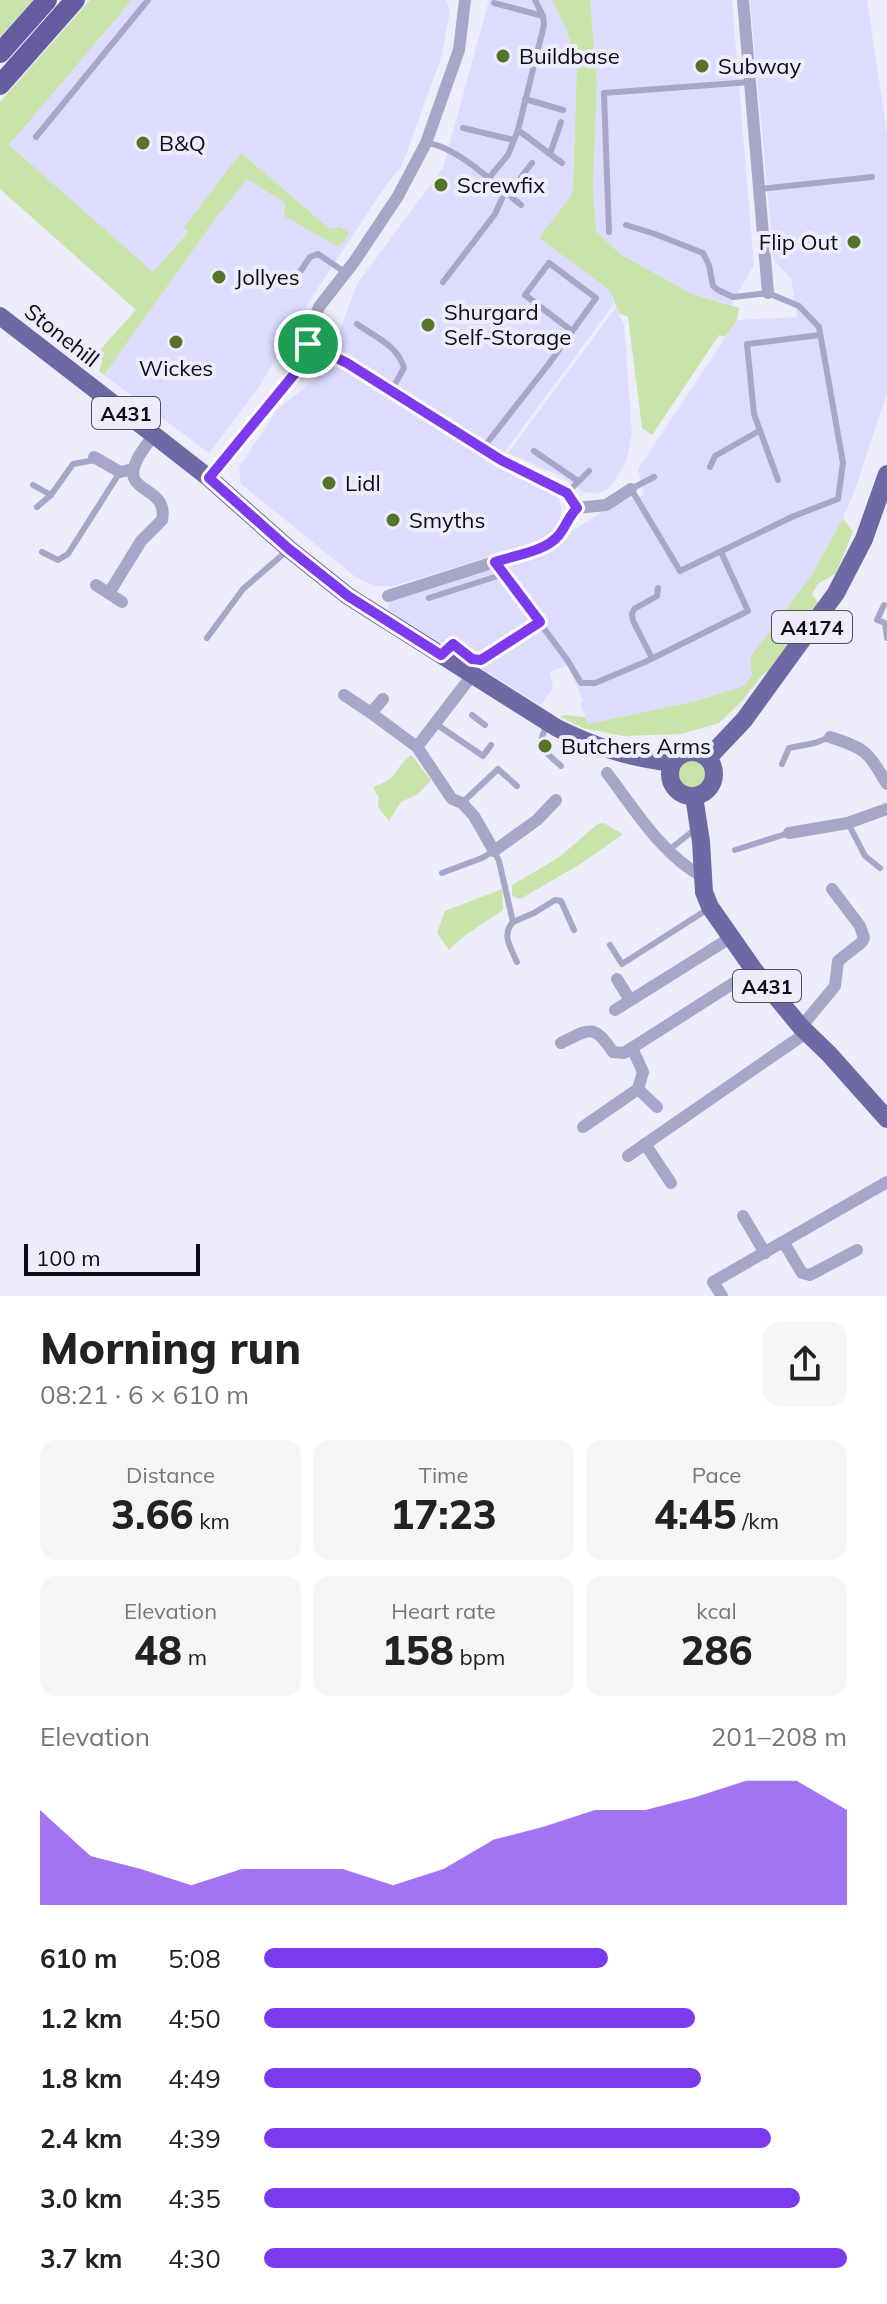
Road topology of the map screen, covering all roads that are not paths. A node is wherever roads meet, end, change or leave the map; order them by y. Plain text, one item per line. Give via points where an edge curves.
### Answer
1 (47, 0) edge
2 (75, 0) edge
3 (148, 0) edge
4 (465, 0) edge
5 (535, 0) edge
6 (743, 0) edge
7 (494, 3) dead end
8 (543, 16) junction
9 (0, 53) edge
10 (750, 82) junction
11 (0, 85) edge
12 (525, 99) junction
13 (563, 110) dead end
14 (561, 122) dead end
15 (463, 128) dead end
16 (518, 130) junction
17 (36, 137) dead end
18 (514, 140) junction
19 (426, 143) junction
20 (550, 154) junction
21 (532, 163) dead end
22 (562, 163) dead end
23 (872, 177) dead end
24 (488, 179) junction
25 (759, 189) junction
26 (505, 192) junction
27 (521, 205) dead end
28 (626, 225) dead end
29 (609, 232) dead end
30 (780, 237) dead end
31 (763, 238) junction
32 (300, 272) dead end
33 (346, 273) junction
34 (443, 282) dead end
35 (768, 293) junction
36 (0, 316) edge
37 (357, 324) dead end
38 (572, 331) junction
39 (820, 335) junction
40 (308, 344) junction
41 (391, 391) junction
42 (759, 431) junction
43 (154, 435) junction
44 (483, 448) junction
45 (534, 451) dead end
46 (96, 458) joint
47 (710, 467) dead end
48 (127, 470) junction
49 (589, 471) dead end
50 (887, 473) edge
51 (654, 477) dead end
52 (209, 478) junction
53 (778, 480) dead end
54 (578, 481) junction
55 (33, 485) dead end
56 (631, 489) junction
57 (567, 493) junction
58 (51, 495) junction
59 (37, 507) dead end
60 (577, 508) junction
61 (289, 549) junction
62 (42, 552) dead end
63 (721, 552) junction
64 (495, 562) junction
65 (504, 574) junction
66 (96, 585) dead end
67 (658, 588) dead end
68 (109, 593) junction
69 (388, 596) dead end
70 (429, 598) dead end
71 (122, 602) dead end
72 (884, 605) dead end
73 (540, 622) junction
74 (207, 638) dead end
75 (887, 638) edge
76 (447, 646) junction
77 (652, 658) junction
78 (473, 674) junction
79 (344, 695) dead end
80 (383, 699) dead end
81 (371, 713) junction
82 (472, 715) dead end
83 (549, 723) junction
84 (436, 724) junction
85 (485, 725) dead end
86 (830, 737) joint
87 (491, 745) dead end
88 (417, 747) junction
89 (708, 758) junction
90 (672, 763) junction
91 (782, 764) dead end
92 (561, 766) dead end
93 (607, 773) dead end
94 (887, 784) edge
95 (517, 786) dead end
96 (694, 796) junction
97 (556, 800) dead end
98 (462, 803) junction
99 (887, 809) edge
100 (848, 823) junction
101 (698, 827) junction
102 (789, 833) joint
103 (669, 850) junction
104 (735, 850) dead end
105 (494, 851) junction
106 (880, 868) dead end
107 (442, 873) dead end
108 (703, 877) junction
109 (832, 889) dead end
110 (710, 907) junction
111 (513, 922) junction
112 (574, 930) dead end
113 (730, 938) junction
114 (610, 945) dead end
115 (517, 962) dead end
116 (754, 970) junction
117 (617, 979) dead end
118 (630, 1000) junction
119 (615, 1010) dead end
120 (804, 1030) junction
121 (561, 1043) dead end
122 (632, 1048) junction
123 (638, 1089) junction
124 (657, 1107) dead end
125 (887, 1119) edge
126 (583, 1127) dead end
127 (645, 1144) junction
128 (628, 1156) dead end
129 (887, 1182) edge
130 (671, 1183) dead end
131 (743, 1216) dead end
132 (784, 1243) junction
133 (857, 1250) dead end
134 (765, 1253) junction
135 (722, 1296) edge

1 - 9 highway
2 - 11 highway
3 - 17 lane
4 - 19 street via 459,50
5 - 8 lane
6 - 10 street
7 - 8 lane
8 - 12 lane
10 - 25 street
10 - 29 lane via 604,93
12 - 13 lane
12 - 16 lane
14 - 20 lane
15 - 18 lane
16 - 18 lane
16 - 20 lane
18 - 24 lane
19 - 24 lane via 445,147
19 - 33 street
20 - 22 lane
21 - 26 lane
23 - 25 lane
24 - 26 lane
25 - 31 street
26 - 27 lane
26 - 34 lane via 495,214
28 - 35 lane via 703,253 718,290 733,297
30 - 31 lane
31 - 35 street
32 - 33 lane via 318,254
33 - 40 street via 319,307
35 - 39 lane via 799,306
36 - 43 main road, Stonehill / A431
37 - 41 lane via 402,361 404,368
38 - 38 lane via 596,298 549,263 525,295
38 - 44 lane
39 - 42 lane via 747,344
39 - 63 lane via 843,463 838,499
40 - 41 street
40 - 52 street via 296,372
41 - 44 street
42 - 47 lane via 715,456
42 - 53 lane
43 - 48 street
43 - 52 main road, Stonehill / A431
44 - 57 street
45 - 54 lane
46 - 48 street
46 - 58 lane via 73,464
48 - 62 lane via 68,554 58,560
48 - 68 street via 137,485 158,497 164,514
49 - 54 lane
50 - 89 main road, A4174 via 864,539 836,593 755,706
51 - 56 lane
52 - 61 main road, A431
54 - 57 lane
55 - 58 lane
56 - 60 street via 606,505
56 - 63 lane via 680,571
57 - 60 street
58 - 59 lane
60 - 64 street via 548,545
61 - 74 lane via 243,589
61 - 76 main road, A431 via 348,596
63 - 77 lane via 748,611
64 - 65 lane
64 - 69 street
65 - 70 lane
65 - 73 lane
66 - 68 street
67 - 77 lane via 657,596 632,614
68 - 71 street
72 - 75 lane via 877,620 885,623
73 - 76 lane via 481,660
73 - 77 lane via 581,683 595,683
76 - 78 main road, A431
78 - 83 main road, A431
78 - 84 street via 458,704
79 - 81 street
80 - 81 street
81 - 88 street
82 - 85 lane
83 - 90 main road, A431 via 589,744
83 - 92 lane via 540,746
84 - 87 lane via 483,756
84 - 88 street
86 - 91 lane via 789,748
86 - 94 street via 869,755
88 - 98 street via 452,799
89 - 90 main road, A431 via 692,751
89 - 96 main road via 713,781 703,794
90 - 96 main road via 674,787
93 - 103 street
95 - 98 lane via 498,769
96 - 101 main road, A431
97 - 105 street
98 - 105 street
99 - 100 street
100 - 102 street
100 - 106 lane via 865,856
101 - 103 lane
101 - 108 main road, A431
102 - 104 lane
103 - 108 street
105 - 107 lane
105 - 111 lane
108 - 110 main road, A431
109 - 120 street via 864,938 838,961 835,986
110 - 113 main road, A431
110 - 114 lane via 622,964
111 - 112 lane via 555,900 561,901
111 - 115 lane via 506,936
113 - 116 main road, A431
113 - 118 street
116 - 120 main road, A431
116 - 122 street
117 - 118 street
118 - 119 street
120 - 125 main road, A431
120 - 127 street
121 - 122 street via 590,1031 613,1052
122 - 123 street via 643,1072
123 - 124 street
123 - 126 street
127 - 128 street
127 - 130 street
129 - 132 street
131 - 134 street
132 - 133 street via 802,1273 810,1275
132 - 134 street
134 - 135 street via 713,1282

